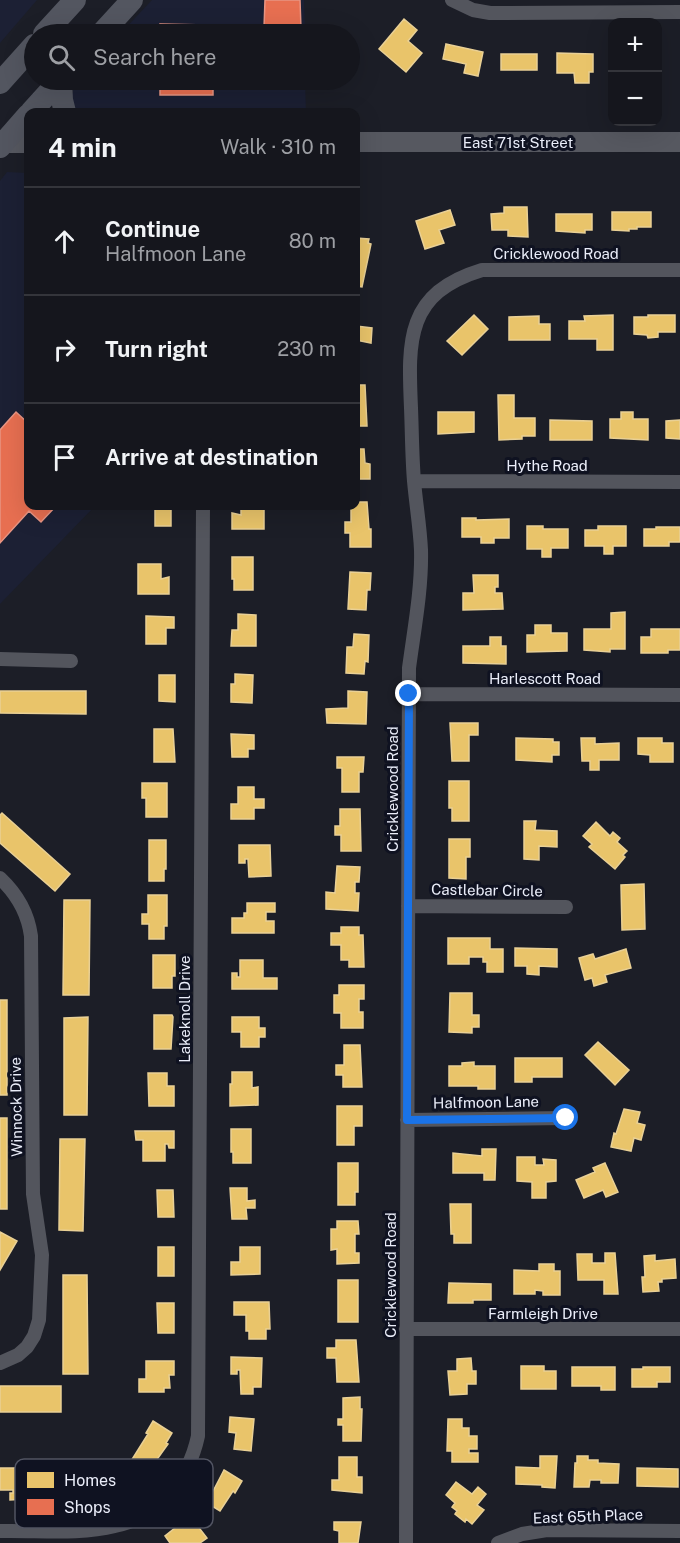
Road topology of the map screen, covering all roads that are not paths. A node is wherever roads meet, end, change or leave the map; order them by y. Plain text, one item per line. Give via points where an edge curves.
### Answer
1 (75, 0) edge
2 (132, 0) edge
3 (452, 0) edge
4 (680, 12) edge
5 (53, 24) edge
6 (110, 24) edge
7 (24, 56) edge
8 (0, 83) edge
9 (52, 90) edge
10 (62, 90) edge
11 (35, 108) edge
12 (64, 108) edge
13 (24, 120) edge
14 (360, 142) edge
15 (680, 142) edge
16 (24, 143) edge
17 (1, 144) edge
18 (680, 270) edge
19 (414, 481) junction
20 (680, 482) edge
21 (203, 510) edge
22 (0, 659) edge
23 (71, 661) dead end
24 (409, 694) junction
25 (680, 695) edge
26 (0, 878) edge
27 (408, 906) junction
28 (566, 908) dead end
29 (566, 1118) dead end
30 (407, 1120) junction
31 (406, 1329) junction
32 (680, 1329) edge
33 (0, 1363) edge
34 (191, 1459) edge
35 (106, 1528) edge
36 (680, 1530) edge
37 (0, 1531) edge
38 (406, 1543) edge
39 (498, 1543) edge

1 - 5 main road
2 - 6 main road
3 - 4 street via 490,13
7 - 8 main road
9 - 11 main road
10 - 12 main road
13 - 17 main road
14 - 15 main road, East 71st Street
16 - 17 main road
18 - 19 street, Cricklewood Road via 488,269 445,286 425,307 410,345
19 - 20 street, Hythe Road
19 - 24 street, Cricklewood Road via 421,553
21 - 34 street, Lakeknoll Drive via 199,1424
22 - 23 street
24 - 25 street, Harlescott Road
24 - 27 street, Cricklewood Road
26 - 33 street, Winnock Drive via 20,901 31,936 33,1194 42,1255 37,1330 18,1355
27 - 28 street, Castlebar Circle
27 - 30 street, Cricklewood Road
29 - 30 street, Halfmoon Lane
30 - 31 street, Cricklewood Road
31 - 32 street, Farmleigh Drive
31 - 38 street, Cricklewood Road
35 - 37 street, Lakeknoll Drive
36 - 39 street, East 65th Place via 547,1530

